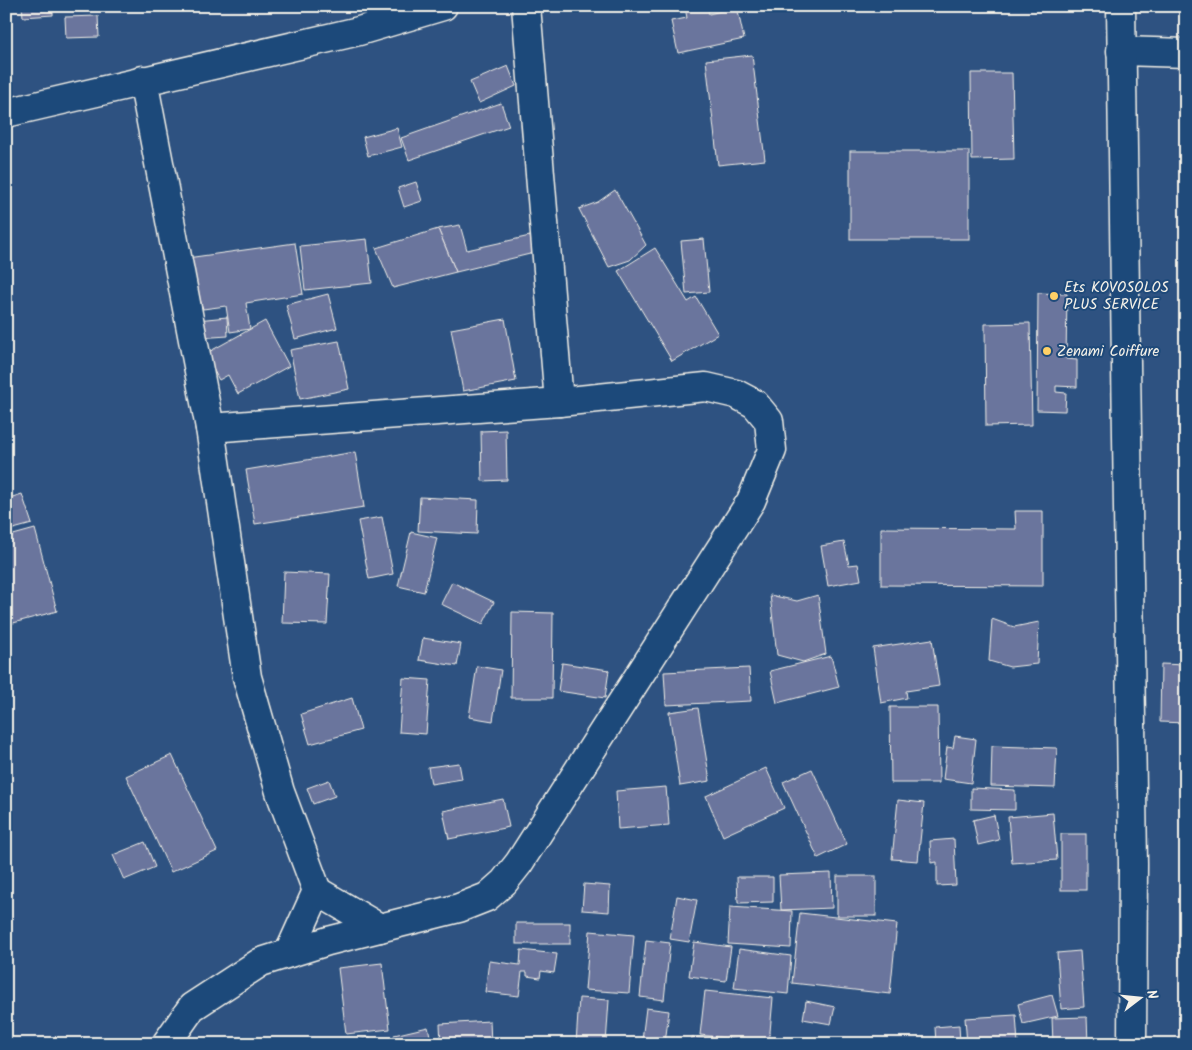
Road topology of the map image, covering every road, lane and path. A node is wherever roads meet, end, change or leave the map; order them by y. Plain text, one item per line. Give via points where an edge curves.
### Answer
1 (443, 6) edge
2 (526, 6) edge
3 (1120, 6) edge
4 (1121, 51) junction
5 (1186, 53) edge
6 (143, 80) junction
7 (6, 112) edge
8 (559, 402) junction
9 (210, 428) junction
10 (317, 891) junction
11 (380, 928) junction
12 (289, 953) junction
13 (166, 1044) edge
14 (1132, 1044) edge

1 - 6 street via 359,30
2 - 8 street
3 - 4 street
4 - 5 street
4 - 14 street via 1133,864
6 - 7 street
6 - 9 street
8 - 9 street
8 - 11 street via 706,387 736,394 755,404 769,421 772,450 751,501 504,882 487,897 459,908
9 - 10 street via 247,676 280,792
10 - 11 street
10 - 12 street
11 - 12 street
12 - 13 street via 261,962 192,1007

